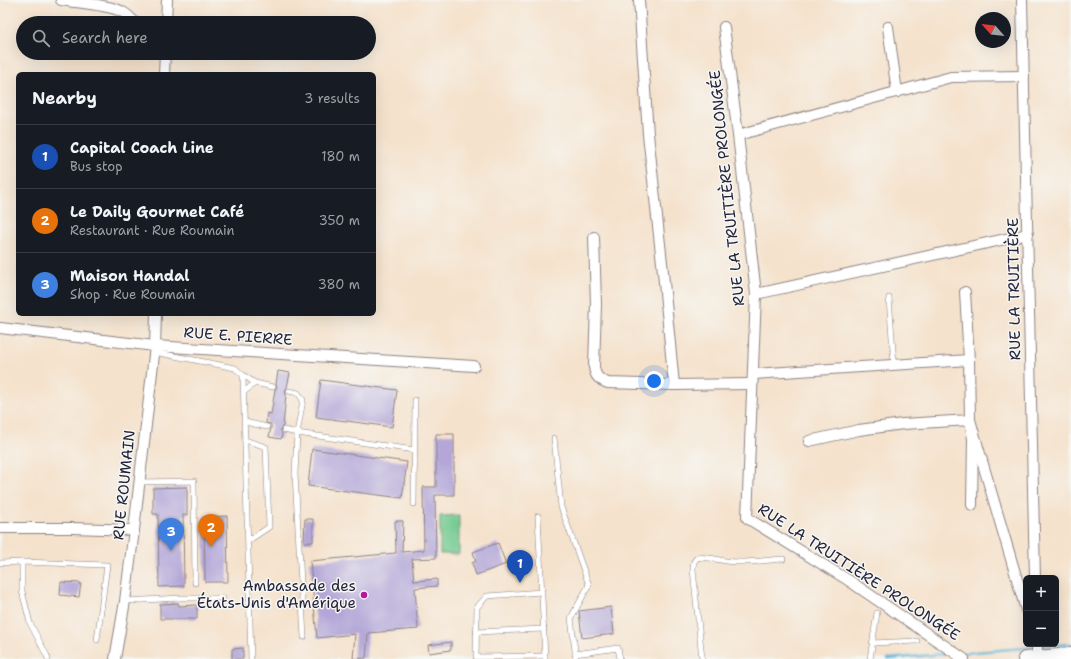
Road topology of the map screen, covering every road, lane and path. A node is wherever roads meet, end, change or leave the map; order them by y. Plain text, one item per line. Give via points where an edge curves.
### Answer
1 (61, 0) edge
2 (167, 0) edge
3 (639, 0) edge
4 (1022, 0) edge
5 (129, 16) edge
6 (166, 16) edge
7 (724, 27) dead end
8 (888, 27) dead end
9 (165, 60) edge
10 (164, 72) edge
11 (1024, 76) junction
12 (897, 92) junction
13 (738, 135) junction
14 (1028, 234) junction
15 (594, 237) dead end
16 (965, 292) dead end
17 (756, 294) junction
18 (890, 298) dead end
19 (156, 316) edge
20 (0, 328) edge
21 (155, 349) junction
22 (969, 360) junction
23 (894, 364) junction
24 (474, 366) dead end
25 (243, 375) junction
26 (753, 379) junction
27 (255, 383) junction
28 (674, 385) junction
29 (273, 387) dead end
30 (289, 391) dead end
31 (244, 392) junction
32 (415, 400) dead end
33 (970, 420) junction
34 (245, 422) junction
35 (267, 427) dead end
36 (284, 430) dead end
37 (297, 433) junction
38 (554, 438) dead end
39 (245, 440) junction
40 (809, 441) dead end
41 (414, 450) junction
42 (140, 482) junction
43 (414, 504) dead end
44 (972, 505) dead end
45 (538, 516) dead end
46 (0, 528) edge
47 (134, 530) junction
48 (248, 541) junction
49 (783, 559) dead end
50 (22, 562) junction
51 (0, 563) edge
52 (1035, 575) edge
53 (195, 583) dead end
54 (542, 592) junction
55 (223, 598) dead end
56 (1023, 600) edge
57 (125, 601) junction
58 (877, 613) dead end
59 (544, 629) junction
60 (476, 632) junction
61 (304, 637) dead end
62 (97, 640) dead end
63 (917, 641) dead end
64 (872, 643) junction
65 (1034, 650) edge
66 (1071, 655) edge
67 (545, 657) edge
68 (575, 657) edge
69 (48, 659) edge
70 (114, 659) edge
71 (251, 659) edge
72 (620, 659) edge
73 (702, 659) edge
74 (870, 659) edge
75 (964, 659) edge

1 - 5 street via 109,7
2 - 6 street
3 - 28 street via 648,134
4 - 11 street, RUE LA TRUITIÈRE
7 - 13 street, RUE LA TRUITIÈRE PROLONGÉE
8 - 12 street
9 - 10 street
11 - 12 street via 951,77
11 - 14 street, RUE LA TRUITIÈRE
12 - 13 street
13 - 17 street, RUE LA TRUITIÈRE PROLONGÉE
14 - 17 street
14 - 52 street, RUE LA TRUITIÈRE
15 - 28 street via 595,373 598,378 608,382
16 - 22 street
17 - 26 street, RUE LA TRUITIÈRE PROLONGÉE
18 - 23 lane
19 - 21 street, RUE ROUMAIN
20 - 21 street, RUE E. PIERRE
21 - 24 street, RUE E. PIERRE
21 - 25 lane via 235,368
21 - 42 street, RUE ROUMAIN
22 - 23 street
22 - 33 street
23 - 26 street
25 - 27 lane
25 - 31 lane
26 - 28 street
26 - 75 street, RUE LA TRUITIÈRE PROLONGÉE via 746,518 848,580
27 - 29 lane
27 - 31 lane
30 - 37 lane via 298,393 303,400
31 - 34 lane
32 - 41 lane
33 - 40 street via 903,424
33 - 44 street via 973,439
33 - 56 street
34 - 35 lane
34 - 39 lane
36 - 37 lane
37 - 41 lane
37 - 61 lane via 295,474
38 - 68 lane via 561,507 589,584 571,618
39 - 48 lane
39 - 48 lane via 266,447 268,503 268,526
41 - 43 lane
42 - 47 street, RUE ROUMAIN
42 - 53 lane via 194,481
45 - 54 lane
46 - 47 street
47 - 57 street, RUE ROUMAIN
48 - 71 lane
49 - 73 lane via 728,562 702,557 695,561 693,569
50 - 51 lane
50 - 62 lane via 107,565
50 - 69 lane via 22,591 30,623
54 - 59 lane
54 - 60 lane via 487,596 477,607
55 - 57 lane
57 - 70 street, RUE ROUMAIN
58 - 64 lane
59 - 60 lane
59 - 67 lane
60 - 67 lane via 476,657
63 - 64 lane
64 - 74 lane
65 - 66 main road
68 - 72 lane via 618,648

